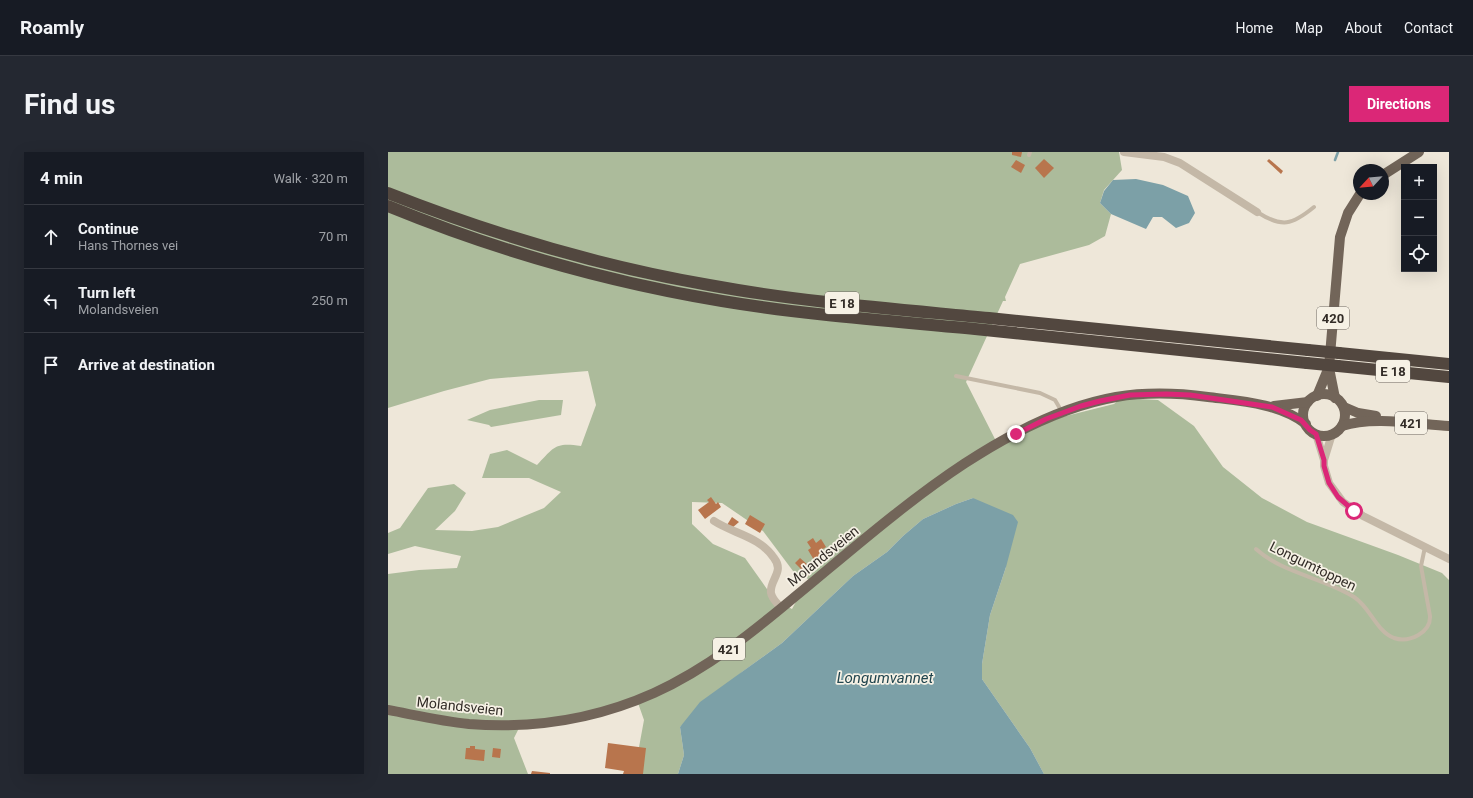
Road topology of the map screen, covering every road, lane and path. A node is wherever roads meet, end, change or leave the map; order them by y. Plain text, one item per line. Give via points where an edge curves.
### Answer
1 (1124, 152) edge
2 (1419, 152) edge
3 (1389, 171) edge
4 (388, 193) edge
5 (1356, 200) edge
6 (388, 206) edge
7 (1314, 207) dead end
8 (1257, 212) joint
9 (1449, 364) edge
10 (1333, 366) junction
11 (956, 376) dead end
12 (1449, 377) edge
13 (1317, 396) junction
14 (1335, 398) junction
15 (1308, 402) junction
16 (1272, 407) junction
17 (1344, 407) junction
18 (1062, 412) junction
19 (1449, 420) edge
20 (1306, 424) junction
21 (1342, 426) junction
22 (1449, 426) edge
23 (1316, 434) junction
24 (1332, 434) junction
25 (1324, 460) junction
26 (714, 521) dead end
27 (1425, 547) junction
28 (1256, 549) dead end
29 (1449, 559) edge
30 (781, 608) junction
31 (388, 710) edge

1 - 8 street via 1164,157 1180,163
2 - 3 main road
4 - 9 highway, E 18, bridge via 550,249 710,286 822,302
5 - 10 main road, 420 via 1348,213 1340,237
6 - 10 highway, E 18, bridge via 480,240 559,265 639,285 723,301 827,315
7 - 8 lane via 1297,220 1285,223 1271,220
10 - 12 highway, E 18
10 - 13 main road, 420
10 - 14 main road, 420
11 - 18 lane via 1040,393 1055,400
13 - 14 main road
13 - 15 main road, 421
14 - 17 main road, 421
15 - 16 main road, Molandsveien / 421
15 - 20 main road via 1304,412
16 - 18 main road, Molandsveien / 421 via 1190,395 1148,394 1123,396
16 - 20 main road, Molandsveien / 421
17 - 19 main road, 421 via 1364,414
17 - 21 main road
18 - 30 main road, Molandsveien / 421 via 1016,434 944,478
20 - 23 main road, 421
21 - 22 main road, 421 via 1372,421
21 - 24 main road, 421
23 - 24 main road
23 - 25 street
24 - 25 street
25 - 27 street via 1329,483 1347,506
26 - 30 street via 754,539 774,557 778,569 771,592
27 - 28 lane, Longumtoppen via 1421,566 1429,622 1418,635 1402,639 1393,638 1384,631 1353,596 1270,560
27 - 29 street
30 - 31 main road, Molandsveien / 421 via 689,676 652,694 603,711 548,723 499,725 452,722

